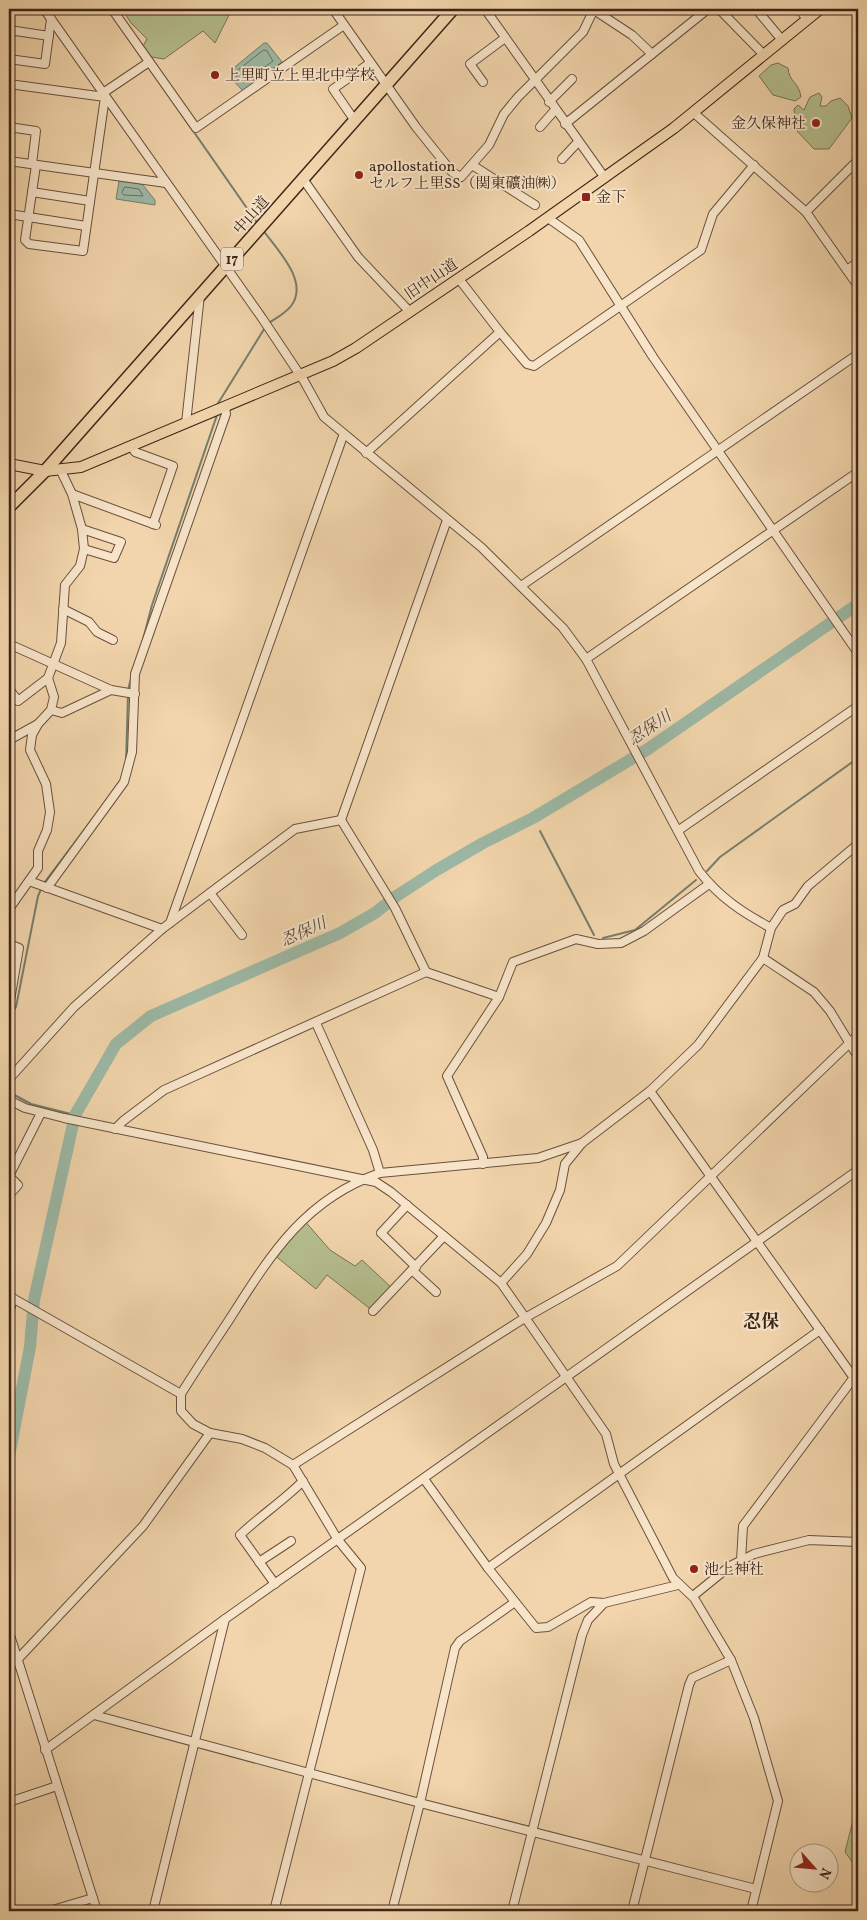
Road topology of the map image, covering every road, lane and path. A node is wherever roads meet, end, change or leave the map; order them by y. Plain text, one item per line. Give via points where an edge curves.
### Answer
1 (44, 9) edge
2 (112, 9) edge
3 (332, 9) edge
4 (453, 9) edge
5 (485, 9) edge
6 (594, 9) edge
7 (719, 9) edge
8 (756, 9) edge
9 (798, 9) edge
10 (820, 9) edge
11 (702, 10) edge
12 (51, 19) junction
13 (808, 19) junction
14 (344, 25) junction
15 (9, 30) edge
16 (49, 36) junction
17 (505, 38) junction
18 (782, 40) junction
19 (652, 54) junction
20 (764, 55) junction
21 (9, 59) edge
22 (147, 63) junction
23 (370, 63) junction
24 (534, 79) junction
25 (572, 79) dead end
26 (483, 82) dead end
27 (9, 84) edge
28 (386, 85) junction
29 (104, 95) junction
30 (549, 102) junction
31 (555, 110) junction
32 (694, 113) junction
33 (354, 121) junction
34 (565, 124) junction
35 (9, 127) edge
36 (540, 127) dead end
37 (578, 142) junction
38 (562, 159) dead end
39 (858, 160) edge
40 (9, 161) edge
41 (34, 164) junction
42 (472, 164) junction
43 (754, 165) junction
44 (94, 174) junction
45 (605, 178) junction
46 (303, 179) junction
47 (166, 183) junction
48 (32, 192) junction
49 (90, 201) junction
50 (535, 205) dead end
51 (806, 212) junction
52 (9, 214) edge
53 (27, 217) junction
54 (548, 218) junction
55 (86, 226) junction
56 (858, 262) edge
57 (224, 267) junction
58 (847, 270) junction
59 (459, 279) junction
60 (858, 286) edge
61 (200, 295) junction
62 (622, 306) junction
63 (410, 312) junction
64 (500, 332) junction
65 (858, 354) edge
66 (299, 376) junction
67 (221, 409) junction
68 (186, 423) junction
69 (343, 436) junction
70 (132, 447) junction
71 (718, 450) junction
72 (366, 454) junction
73 (9, 464) edge
74 (45, 471) junction
75 (61, 471) junction
76 (858, 472) edge
77 (72, 494) junction
78 (9, 507) edge
79 (447, 520) junction
80 (82, 529) junction
81 (774, 531) junction
82 (84, 549) junction
83 (521, 586) junction
84 (63, 609) junction
85 (113, 640) dead end
86 (9, 644) edge
87 (858, 653) edge
88 (586, 659) junction
89 (53, 664) junction
90 (48, 678) junction
91 (9, 689) edge
92 (111, 690) junction
93 (135, 694) junction
94 (858, 706) edge
95 (51, 710) junction
96 (38, 724) junction
97 (9, 740) edge
98 (341, 820) junction
99 (678, 830) junction
100 (858, 844) edge
101 (29, 881) junction
102 (709, 884) junction
103 (47, 888) junction
104 (210, 892) junction
105 (9, 909) edge
106 (170, 923) junction
107 (771, 928) junction
108 (162, 929) junction
109 (242, 935) dead end
110 (9, 944) edge
111 (763, 958) junction
112 (426, 972) junction
113 (499, 997) junction
114 (9, 1006) edge
115 (316, 1023) junction
116 (858, 1035) edge
117 (849, 1044) junction
118 (858, 1057) edge
119 (9, 1079) edge
120 (650, 1091) junction
121 (9, 1100) edge
122 (42, 1113) junction
123 (115, 1129) junction
124 (582, 1143) junction
125 (483, 1164) junction
126 (858, 1170) edge
127 (380, 1173) junction
128 (9, 1176) edge
129 (712, 1177) junction
130 (362, 1179) junction
131 (9, 1195) edge
132 (407, 1205) junction
133 (444, 1236) junction
134 (759, 1241) junction
135 (414, 1269) junction
136 (501, 1283) junction
137 (436, 1292) dead end
138 (11, 1297) edge
139 (373, 1311) dead end
140 (9, 1314) edge
141 (526, 1318) junction
142 (820, 1330) junction
143 (856, 1376) edge
144 (567, 1377) junction
145 (181, 1394) junction
146 (210, 1433) junction
147 (293, 1465) junction
148 (619, 1473) junction
149 (424, 1479) junction
150 (303, 1481) junction
151 (338, 1540) junction
152 (291, 1541) dead end
153 (858, 1542) edge
154 (741, 1561) junction
155 (259, 1562) junction
156 (488, 1568) junction
157 (275, 1584) junction
158 (678, 1585) junction
159 (693, 1596) junction
160 (515, 1602) junction
161 (604, 1603) junction
162 (225, 1619) junction
163 (9, 1632) edge
164 (17, 1660) junction
165 (731, 1660) junction
166 (94, 1715) junction
167 (195, 1743) junction
168 (45, 1750) junction
169 (309, 1774) junction
170 (57, 1786) junction
171 (9, 1802) edge
172 (420, 1803) junction
173 (533, 1831) junction
174 (644, 1860) junction
175 (756, 1889) junction
176 (93, 1898) junction
177 (50, 1911) edge
178 (97, 1911) edge
179 (153, 1911) edge
180 (274, 1911) edge
181 (392, 1911) edge
182 (512, 1911) edge
183 (632, 1911) edge
184 (751, 1911) edge

1 - 12 street
2 - 22 street
3 - 14 street
4 - 28 highway, 中山道 / 17
5 - 17 street
6 - 19 street via 632,35
6 - 24 street via 583,32
7 - 20 street
8 - 18 street
9 - 13 street
10 - 13 main road, 旧中山道
11 - 19 street
12 - 16 street
12 - 29 street
13 - 18 main road, 旧中山道
14 - 22 street via 196,128
14 - 23 street
15 - 16 street
16 - 21 street via 44,64
17 - 24 street
17 - 26 street via 470,64
18 - 20 main road, 旧中山道
19 - 34 street
20 - 32 main road, 旧中山道
22 - 29 street
23 - 28 street
23 - 33 street via 333,89
24 - 30 street
24 - 42 street via 504,114 489,145
25 - 30 street
27 - 29 street
28 - 33 highway, 中山道 / 17
28 - 42 street via 452,172 461,177
29 - 44 street
29 - 47 street
30 - 31 street
31 - 34 street
31 - 36 street
32 - 43 street
32 - 45 main road, 旧中山道
33 - 46 highway, 中山道 / 17
34 - 37 street
35 - 41 street via 36,131
37 - 38 street
37 - 45 street
39 - 51 street
40 - 41 street
41 - 44 street
41 - 48 street
42 - 50 street
43 - 51 street
43 - 62 street via 713,214 701,250
44 - 47 street
44 - 49 street
45 - 54 main road, 旧中山道
46 - 57 highway, 中山道 / 17
46 - 63 street via 358,257
47 - 57 street
48 - 49 street
48 - 53 street
49 - 55 street
51 - 58 street
52 - 53 street
53 - 55 street
53 - 55 street via 25,240 29,244 83,251
54 - 59 main road, 旧中山道
54 - 62 street via 579,240
56 - 58 street
57 - 61 highway, 中山道 / 17
57 - 66 street
58 - 60 street
59 - 63 main road, 旧中山道
59 - 64 street
61 - 68 street
61 - 74 highway, 中山道 / 17
62 - 64 street via 534,366 526,364
62 - 71 street
63 - 66 main road, 旧中山道 via 344,355
64 - 72 street
65 - 71 street
66 - 67 main road, 旧中山道
66 - 69 street via 324,417
67 - 68 main road, 旧中山道
67 - 93 street via 226,414 135,674
68 - 70 main road, 旧中山道
69 - 72 street
69 - 106 street
70 - 75 main road, 旧中山道 via 81,467
70 - 77 street via 135,452 173,466 155,525
71 - 81 street
71 - 83 street
72 - 79 street
73 - 74 main road, 旧中山道
74 - 75 main road, 旧中山道
74 - 78 highway, 中山道 / 17
75 - 77 street
76 - 81 street
77 - 80 street
79 - 83 street via 480,546
79 - 98 street
80 - 82 street
80 - 82 street via 121,542 114,558
81 - 87 street
81 - 88 street
82 - 84 street via 80,566 65,585
83 - 88 street via 562,628
84 - 85 street via 89,622 97,632
84 - 89 street via 61,643
86 - 89 street
88 - 99 street
89 - 90 street
89 - 92 street
90 - 91 street via 18,701
90 - 95 street via 54,697
92 - 93 street
92 - 95 street via 62,712
93 - 103 street via 132,752 124,782
94 - 99 street
95 - 96 street
96 - 97 street
96 - 101 street via 30,750 46,784 50,812 38,851 38,868
98 - 104 street via 295,829
98 - 112 street via 388,895
99 - 102 street
100 - 107 street via 808,886 794,904 783,910
101 - 103 street
101 - 105 street
102 - 107 street via 734,908
102 - 113 street via 644,931 621,942 598,944 576,939 513,962
103 - 108 street
104 - 106 street
104 - 109 street
106 - 108 street
107 - 111 street
108 - 119 street via 74,1007
110 - 114 street via 19,948
111 - 117 street via 814,992 830,1011
111 - 120 street via 698,1045
112 - 113 street
112 - 115 street
113 - 125 street via 447,1076 483,1157
115 - 123 street via 164,1090
115 - 127 street via 373,1150
116 - 117 street
117 - 118 street
117 - 129 street
120 - 124 street
120 - 129 street
121 - 122 street
122 - 123 street
122 - 128 street
123 - 130 street
124 - 125 street via 538,1158
124 - 136 street via 566,1164 560,1190 546,1223 527,1254
125 - 127 street
126 - 134 street
127 - 130 street
128 - 131 street via 18,1185
129 - 134 street
129 - 141 street via 617,1266
130 - 132 street via 385,1188
130 - 145 street via 314,1209 281,1243
132 - 133 street
132 - 135 street via 381,1232
133 - 135 street
133 - 136 street
134 - 142 street
134 - 144 street
135 - 137 street
135 - 139 street
136 - 141 street
138 - 140 street
138 - 145 street
141 - 144 street
141 - 147 street
142 - 143 street
142 - 148 street
143 - 154 street via 743,1526
144 - 148 street via 606,1434
144 - 149 street
145 - 146 street via 181,1411
146 - 147 street via 242,1438
146 - 164 street via 143,1526
147 - 150 street
148 - 156 street
148 - 158 street
149 - 151 street
149 - 156 street
150 - 151 street
150 - 155 street via 240,1535
151 - 157 street
151 - 169 street via 361,1568
152 - 155 street
153 - 154 street via 809,1540 754,1554
154 - 159 street
155 - 157 street
156 - 160 street
157 - 162 street
158 - 159 street
158 - 161 street
159 - 165 street
160 - 161 street via 536,1628 548,1627 591,1602
160 - 172 street via 460,1641 455,1648
161 - 173 street via 588,1620 582,1636
162 - 166 street
162 - 167 street
163 - 164 street
164 - 168 street
165 - 174 street via 692,1678
165 - 175 street via 754,1718 778,1801
166 - 167 street
166 - 168 street
167 - 169 street
167 - 179 street
168 - 170 street
169 - 172 street
169 - 180 street
170 - 171 street
170 - 176 street
172 - 173 street
172 - 181 street
173 - 174 street
173 - 182 street
174 - 175 street
174 - 183 street
175 - 184 street
176 - 177 street
176 - 178 street

